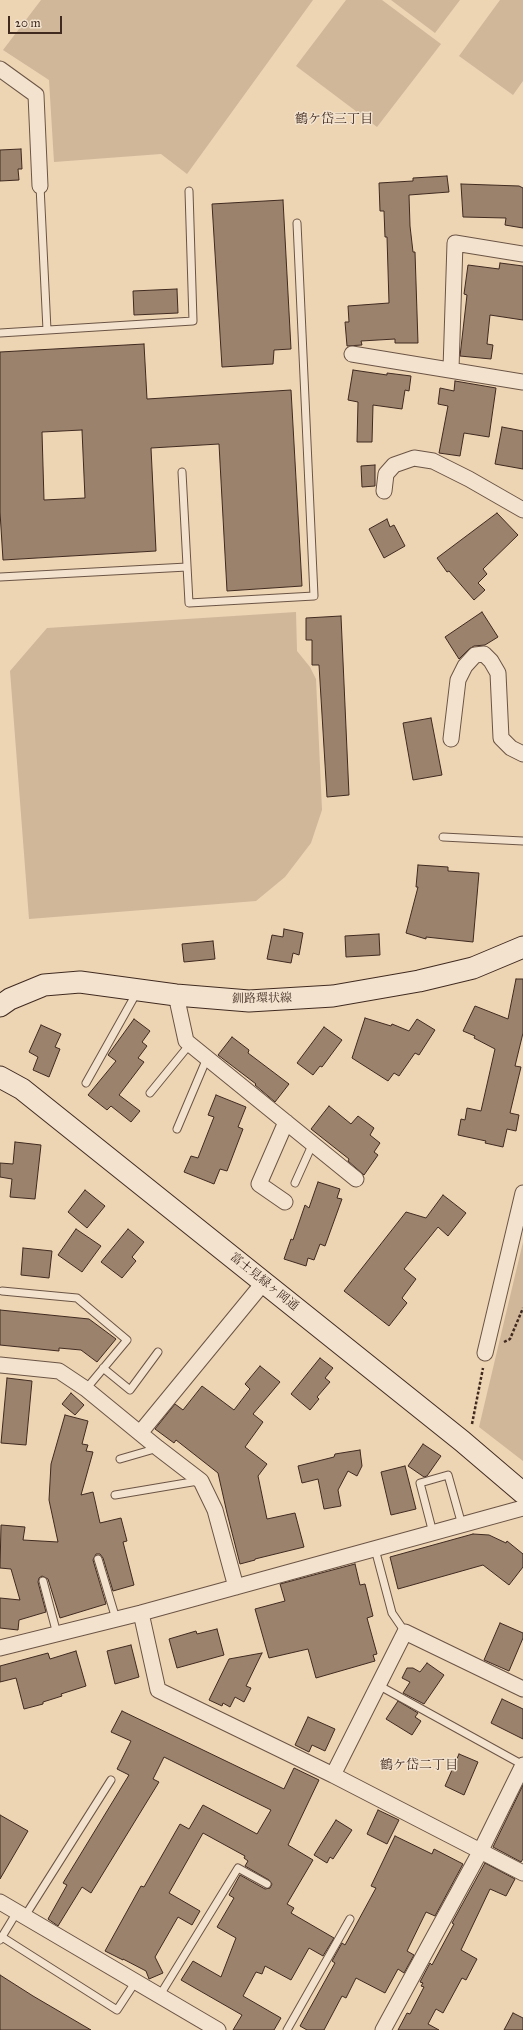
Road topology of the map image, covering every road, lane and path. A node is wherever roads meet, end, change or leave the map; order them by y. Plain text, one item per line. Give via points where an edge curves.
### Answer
1 (0, 69) edge
2 (40, 186) joint
3 (189, 191) dead end
4 (297, 223) dead end
5 (523, 254) edge
6 (47, 330) junction
7 (0, 334) edge
8 (352, 354) dead end
9 (451, 369) junction
10 (523, 382) edge
11 (182, 472) dead end
12 (384, 490) dead end
13 (523, 510) edge
14 (187, 567) junction
15 (0, 577) edge
16 (450, 739) dead end
17 (523, 754) edge
18 (443, 837) dead end
19 (523, 841) edge
20 (523, 947) edge
21 (138, 990) junction
22 (176, 995) junction
23 (0, 1006) edge
24 (190, 1044) junction
25 (207, 1058) junction
26 (0, 1077) edge
27 (86, 1083) dead end
28 (150, 1093) dead end
29 (286, 1122) junction
30 (177, 1129) dead end
31 (313, 1142) junction
32 (356, 1179) dead end
33 (295, 1183) dead end
34 (523, 1192) edge
35 (285, 1202) dead end
36 (264, 1282) junction
37 (2, 1291) dead end
38 (158, 1352) dead end
39 (485, 1353) joint
40 (0, 1365) edge
41 (103, 1368) junction
42 (86, 1388) junction
43 (471, 1428) dead end
44 (140, 1433) junction
45 (158, 1448) junction
46 (120, 1459) dead end
47 (201, 1481) junction
48 (523, 1494) edge
49 (115, 1495) dead end
50 (523, 1508) edge
51 (462, 1525) junction
52 (433, 1533) junction
53 (375, 1549) junction
54 (98, 1559) dead end
55 (43, 1581) dead end
56 (236, 1587) junction
57 (141, 1613) junction
58 (116, 1619) junction
59 (405, 1632) junction
60 (57, 1634) junction
61 (0, 1648) edge
62 (378, 1685) junction
63 (523, 1689) edge
64 (523, 1765) edge
65 (333, 1775) junction
66 (111, 1780) dead end
67 (480, 1852) junction
68 (523, 1873) edge
69 (266, 1884) dead end
70 (0, 1902) edge
71 (21, 1914) junction
72 (350, 1919) dead end
73 (1, 1939) edge
74 (136, 1981) junction
75 (160, 1995) junction
76 (218, 2030) edge
77 (287, 2030) edge
78 (383, 2030) edge

1 - 2 street via 36,95
2 - 6 lane
3 - 6 lane via 193,320
4 - 14 lane via 314,596 189,603
5 - 9 street via 455,243
6 - 7 lane
8 - 9 street
9 - 10 street
11 - 14 lane
12 - 13 street via 386,474 394,465 414,458 433,461
14 - 15 lane
16 - 17 street via 458,680 465,666 475,655 484,654 498,673 501,738 510,748
18 - 19 lane
20 - 22 street, 釧路環状線 via 473,968 419,981 334,996 249,1001
21 - 22 street, 釧路環状線
21 - 23 street, 釧路環状線 via 80,982 44,985 10,999
21 - 27 lane
22 - 24 street via 186,1041
24 - 25 street
24 - 28 lane
25 - 29 street
25 - 30 lane
26 - 36 street, 富士見緑ヶ岡通 via 22,1089
29 - 31 street
29 - 35 street via 260,1184
31 - 32 street
31 - 33 lane
34 - 39 street
36 - 44 street
36 - 48 street, 富士見緑ヶ岡通 via 462,1441
37 - 41 lane via 77,1298 127,1340
38 - 41 lane via 130,1390
39 - 43 path
40 - 42 street via 59,1372
41 - 42 lane
42 - 44 street
44 - 45 street
45 - 46 lane
45 - 47 street
47 - 49 lane
47 - 56 street via 214,1510
50 - 51 street
51 - 52 street
51 - 52 lane via 448,1475 420,1483
52 - 53 street
53 - 56 street
53 - 59 lane via 392,1614
54 - 58 lane
55 - 60 lane
56 - 57 street
57 - 58 street
57 - 65 street via 158,1690
58 - 60 street
59 - 62 street
59 - 63 street
60 - 61 street
62 - 64 lane
62 - 65 street
64 - 67 street
65 - 67 street
66 - 71 lane
67 - 68 street
67 - 78 street
69 - 75 lane via 238,1868
70 - 71 street
71 - 73 lane
71 - 74 street
72 - 77 lane
73 - 74 lane via 117,2010
74 - 75 street
75 - 76 street

